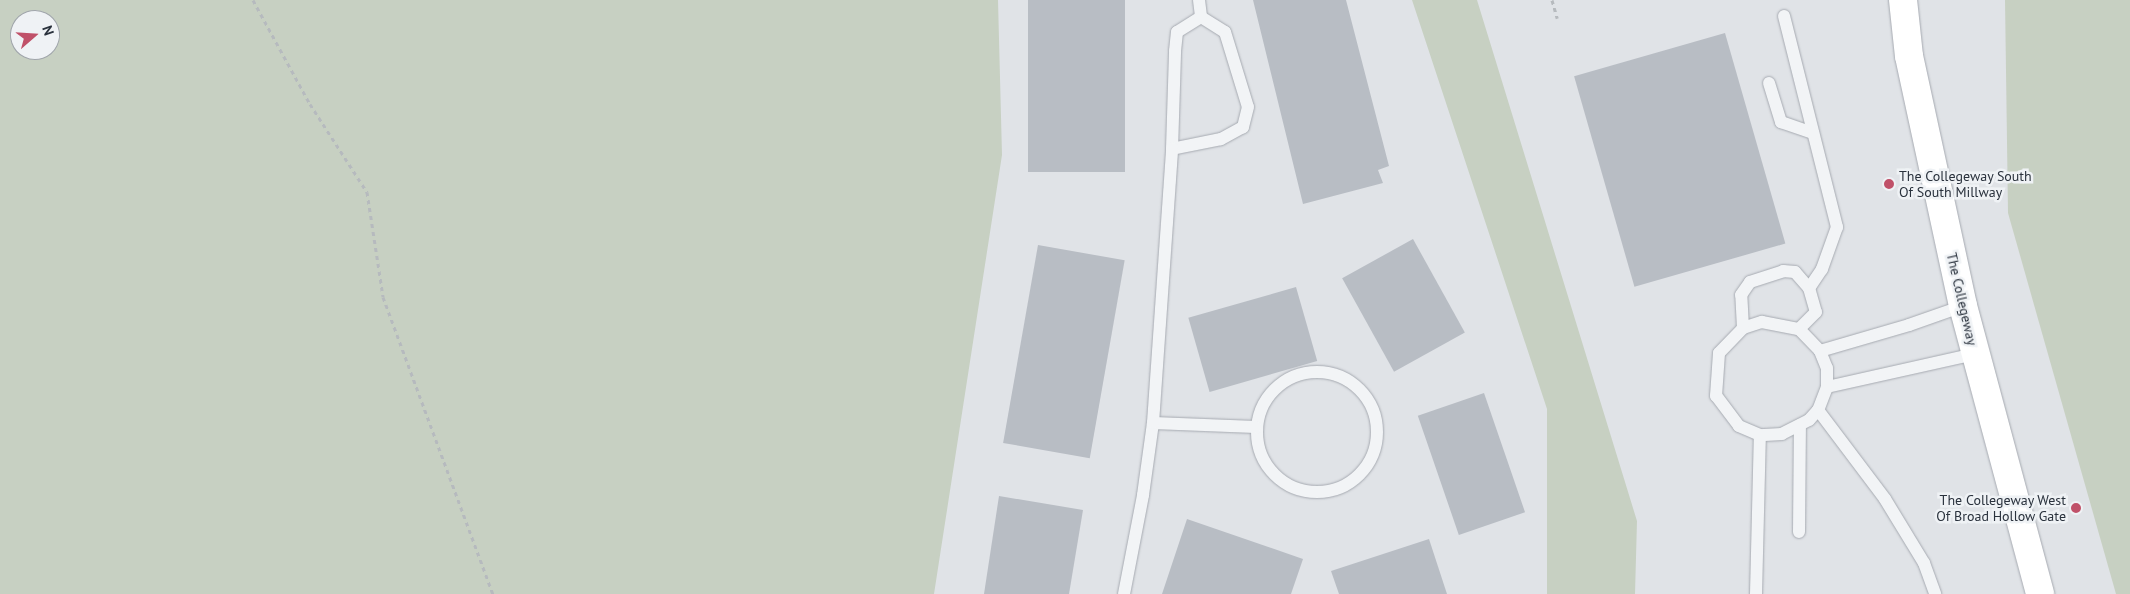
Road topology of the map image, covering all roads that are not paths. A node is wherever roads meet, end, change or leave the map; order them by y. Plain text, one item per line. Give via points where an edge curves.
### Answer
1 (1198, 0) edge
2 (1903, 0) edge
3 (1784, 16) dead end
4 (1201, 17) junction
5 (1769, 83) dead end
6 (1813, 133) junction
7 (1172, 148) junction
8 (1809, 288) junction
9 (1963, 306) junction
10 (1743, 328) junction
11 (1799, 329) junction
12 (1820, 351) junction
13 (1975, 354) junction
14 (1827, 387) junction
15 (1818, 410) junction
16 (1153, 423) junction
17 (1800, 426) junction
18 (1256, 427) junction
19 (1760, 435) junction
20 (1799, 532) dead end
21 (1124, 594) edge
22 (1756, 594) edge
23 (1935, 594) edge
24 (2040, 594) edge

1 - 4 lane
2 - 9 street, The Collegeway via 1910,65
3 - 6 lane
4 - 7 lane via 1177,32
4 - 7 lane via 1226,32 1248,107 1243,127 1220,139
5 - 6 lane via 1781,122
6 - 8 lane via 1837,228 1822,269
7 - 16 lane
8 - 10 lane via 1795,272 1783,271 1750,282 1740,295
8 - 11 lane via 1816,312
9 - 12 lane
9 - 13 street, The Collegeway
10 - 11 lane via 1762,322
10 - 19 lane via 1719,353 1716,396 1739,426
11 - 12 lane
12 - 14 lane via 1827,368
13 - 14 lane
13 - 24 street, The Collegeway
14 - 15 lane
15 - 17 lane
15 - 23 lane via 1884,499 1924,563
16 - 18 lane
16 - 21 lane
17 - 19 lane via 1782,434
17 - 20 lane
18 - 18 lane via 1261,458 1282,483 1312,493 1344,488 1368,467 1378,436 1372,405 1351,381 1321,370 1290,376 1266,397
19 - 22 lane

